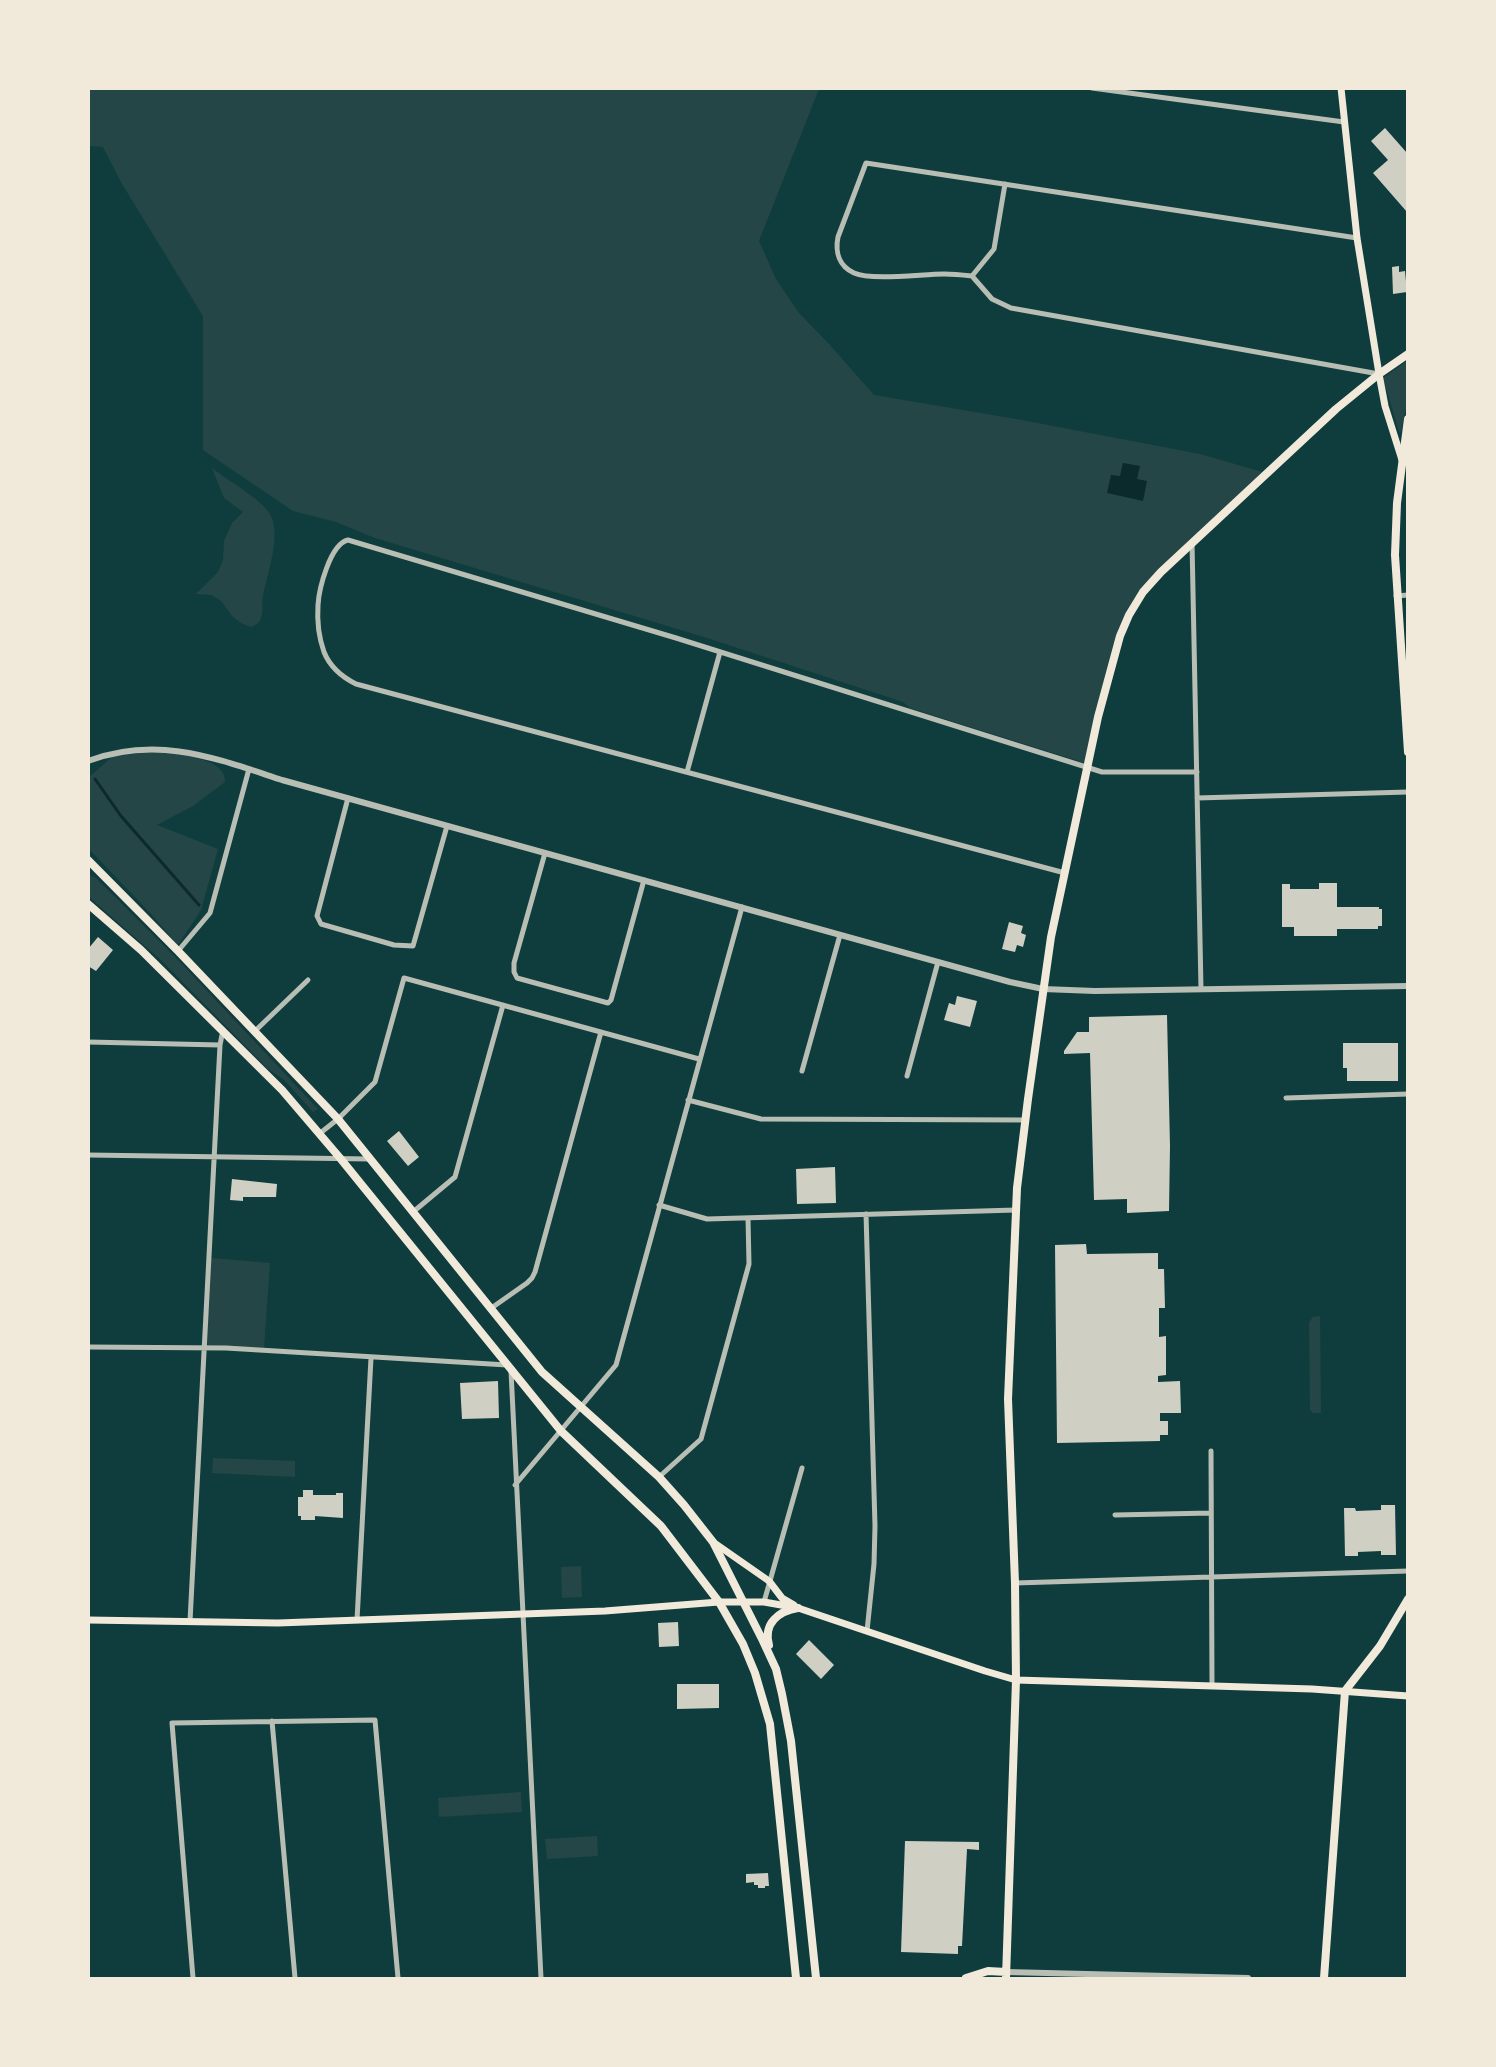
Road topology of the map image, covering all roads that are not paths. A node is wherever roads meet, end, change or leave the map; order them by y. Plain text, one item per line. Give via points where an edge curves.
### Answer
1 (1092, 88) edge
2 (1341, 88) edge
3 (1344, 122) junction
4 (1005, 184) junction
5 (1357, 238) junction
6 (972, 276) junction
7 (1407, 354) edge
8 (1378, 374) junction
9 (1407, 419) edge
10 (1402, 460) junction
11 (1403, 491) edge
12 (1192, 542) junction
13 (1407, 595) edge
14 (1396, 596) junction
15 (720, 652) junction
16 (1407, 752) edge
17 (88, 761) edge
18 (1088, 766) junction
19 (249, 769) junction
20 (687, 772) junction
21 (1197, 772) junction
22 (1407, 792) edge
23 (348, 798) junction
24 (1197, 798) junction
25 (447, 826) junction
26 (545, 853) junction
27 (88, 860) edge
28 (88, 868) edge
29 (100, 872) junction
30 (1065, 873) junction
31 (644, 880) junction
32 (742, 908) junction
33 (90, 910) edge
34 (840, 935) junction
35 (178, 951) junction
36 (938, 962) junction
37 (309, 980) dead end
38 (1407, 986) edge
39 (1043, 989) junction
40 (1201, 989) junction
41 (503, 1005) junction
42 (224, 1030) junction
43 (254, 1032) junction
44 (601, 1032) junction
45 (88, 1042) edge
46 (220, 1046) junction
47 (699, 1059) junction
48 (802, 1071) dead end
49 (907, 1076) dead end
50 (1407, 1094) edge
51 (1286, 1098) dead end
52 (688, 1100) junction
53 (338, 1119) junction
54 (1025, 1120) junction
55 (319, 1134) junction
56 (88, 1155) edge
57 (214, 1156) junction
58 (340, 1158) junction
59 (370, 1159) junction
60 (659, 1205) junction
61 (1016, 1210) junction
62 (413, 1212) junction
63 (866, 1214) junction
64 (748, 1218) junction
65 (489, 1309) junction
66 (88, 1347) edge
67 (203, 1348) junction
68 (370, 1358) junction
69 (509, 1368) junction
70 (580, 1408) junction
71 (561, 1431) junction
72 (1211, 1452) dead end
73 (802, 1468) dead end
74 (659, 1477) junction
75 (515, 1485) junction
76 (1211, 1513) junction
77 (1115, 1515) dead end
78 (713, 1542) junction
79 (1407, 1571) edge
80 (1211, 1577) junction
81 (769, 1581) junction
82 (1015, 1583) junction
83 (1407, 1599) edge
84 (744, 1601) junction
85 (719, 1602) junction
86 (764, 1602) junction
87 (798, 1608) junction
88 (522, 1614) junction
89 (88, 1620) edge
90 (357, 1620) junction
91 (190, 1621) junction
92 (867, 1631) junction
93 (776, 1669) junction
94 (1016, 1680) junction
95 (1212, 1685) junction
96 (1345, 1691) junction
97 (1407, 1696) edge
98 (272, 1721) junction
99 (1005, 1976) edge
100 (193, 1978) edge
101 (296, 1978) edge
102 (398, 1978) edge
103 (541, 1978) edge
104 (796, 1978) edge
105 (816, 1978) edge
106 (966, 1978) edge
107 (996, 1978) edge
108 (1248, 1978) edge
109 (1324, 1978) edge

1 - 3 street
2 - 3 main road
3 - 5 main road
4 - 5 street
4 - 6 street via 994,249
4 - 6 street via 866,163 838,237 836,246 841,262 851,272 869,276
5 - 8 main road
6 - 8 street via 992,299 1011,308
7 - 8 main road
8 - 10 main road
8 - 12 main road
9 - 10 main road
10 - 11 main road
11 - 14 main road via 1395,555
12 - 18 main road via 1143,592 1129,615 1117,642
12 - 21 street
13 - 14 street
14 - 16 main road
15 - 18 street
15 - 20 street
15 - 20 street via 348,540 333,554 319,598 319,630 324,651 332,666 356,684
17 - 19 street via 130,750 164,749
18 - 21 street via 1102,772
18 - 30 main road
19 - 23 street
19 - 35 street via 210,913
20 - 30 street
21 - 24 street
22 - 24 street
23 - 25 street
23 - 25 street via 317,916 321,924 394,945 413,946
24 - 40 street
25 - 26 street
26 - 31 street
26 - 31 street via 514,963 517,978 527,981 608,1003 614,994
27 - 29 main road
28 - 29 main road
29 - 35 main road
30 - 39 main road
31 - 32 street
32 - 34 street
32 - 47 street
33 - 42 main road via 141,950
34 - 36 street
34 - 48 street
35 - 43 main road
36 - 39 street
36 - 49 street
37 - 43 street
38 - 40 street
39 - 40 street
39 - 54 main road
41 - 44 street
41 - 53 street via 404,978 375,1082
41 - 62 street via 455,1177
42 - 46 street
42 - 55 main road
43 - 53 main road
44 - 47 street
44 - 65 street via 535,1272
45 - 46 street
46 - 57 street
47 - 52 street
50 - 51 street
52 - 54 street via 761,1119
52 - 60 street
53 - 55 street
53 - 59 main road
54 - 61 main road
55 - 58 main road
56 - 57 street
57 - 58 street
57 - 67 street
58 - 59 street
58 - 69 main road
59 - 62 main road
60 - 64 street via 707,1219
60 - 70 street via 616,1365
61 - 63 street
61 - 82 main road via 1008,1399
62 - 65 main road
63 - 64 street
63 - 92 street via 875,1526
64 - 74 street via 749,1264 701,1439
65 - 70 main road via 542,1372
66 - 67 street
67 - 68 street
67 - 91 street
68 - 69 street
68 - 90 street
69 - 71 main road
69 - 75 street
70 - 71 street
70 - 74 main road
71 - 75 street
71 - 85 main road via 662,1526
72 - 76 street
73 - 81 street
74 - 78 main road
75 - 88 street
76 - 77 street
76 - 80 street
78 - 81 main road
78 - 84 main road
79 - 80 street
80 - 82 street
80 - 95 street
81 - 86 street
81 - 87 main road via 782,1598
82 - 94 main road
83 - 96 main road via 1380,1646
84 - 85 main road
84 - 86 main road
84 - 93 main road
85 - 88 main road
85 - 104 main road via 747,1654 770,1724
86 - 87 main road
87 - 92 main road
87 - 93 main road via 777,1616 770,1624 767,1639
88 - 90 main road
88 - 103 street
89 - 91 main road
90 - 91 main road
92 - 94 main road
93 - 105 main road via 791,1741
94 - 95 main road
94 - 99 main road
95 - 96 main road
96 - 97 main road
96 - 109 main road
98 - 100 street via 171,1723
98 - 101 street
98 - 102 street via 375,1720
99 - 106 main road via 988,1971
99 - 107 main road
99 - 108 street

